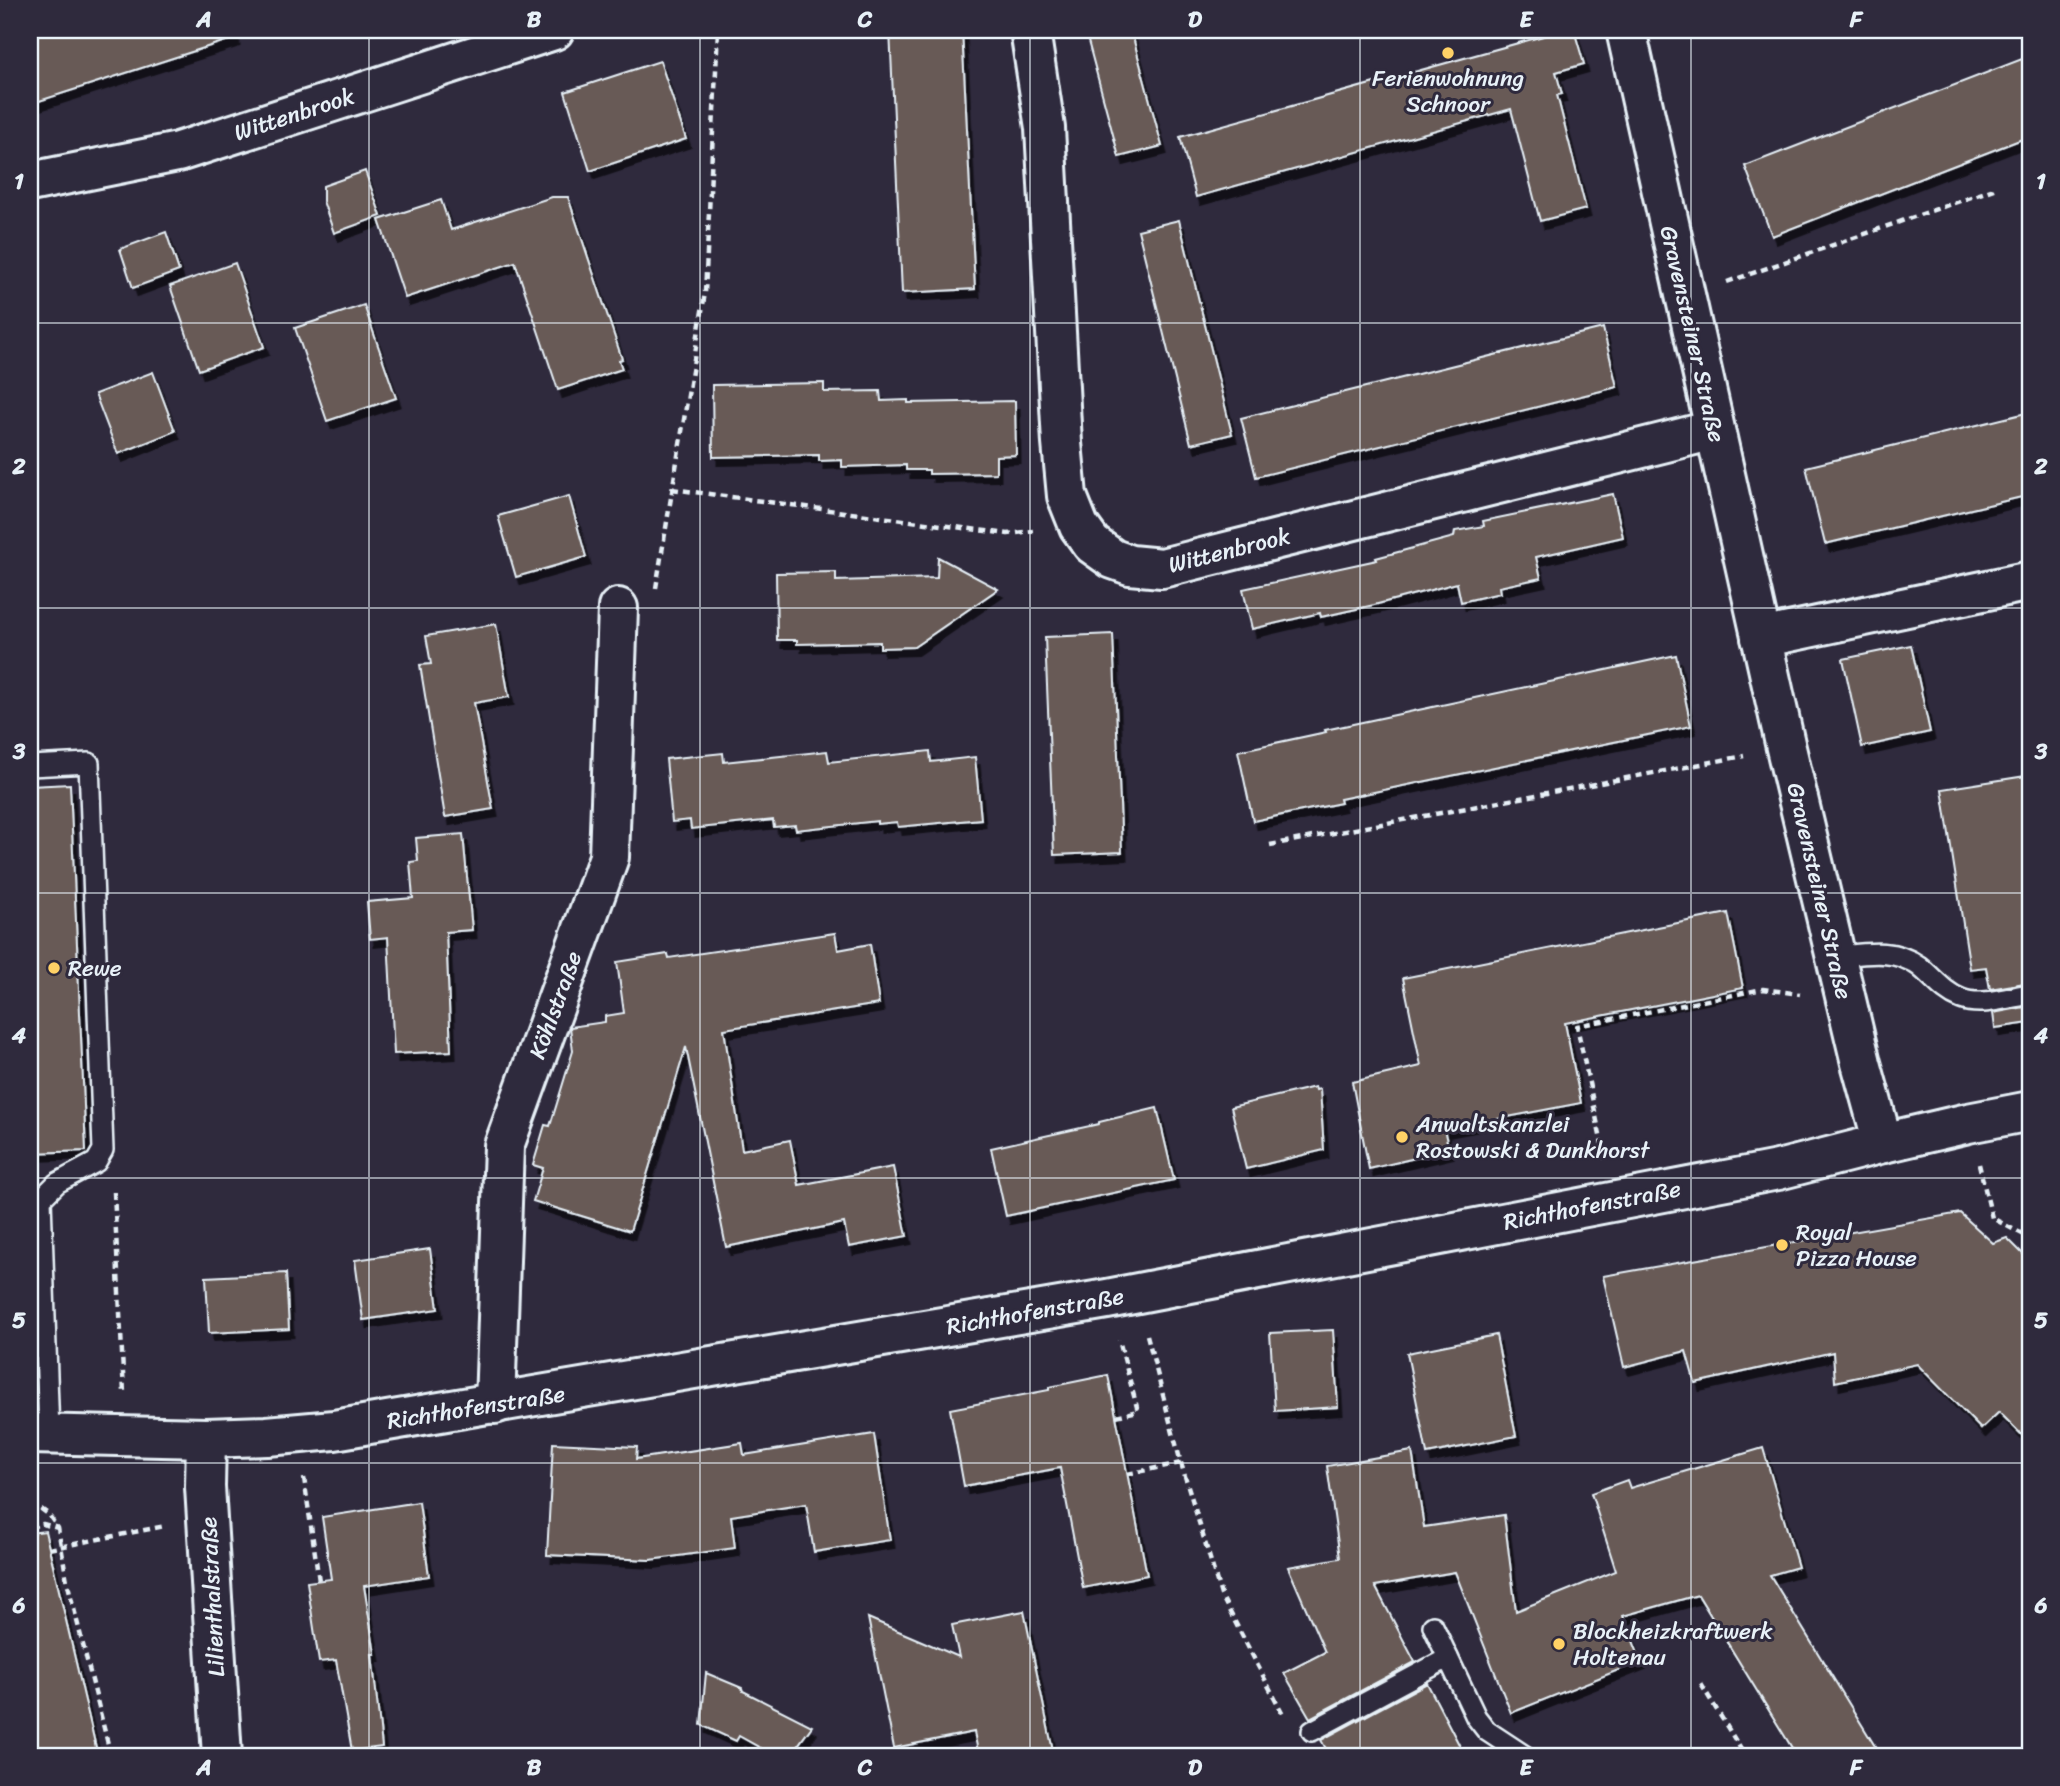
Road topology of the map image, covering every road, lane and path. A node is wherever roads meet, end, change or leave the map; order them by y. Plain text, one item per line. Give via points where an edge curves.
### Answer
1 (554, 30) edge
2 (718, 30) edge
3 (1031, 30) edge
4 (1626, 30) edge
5 (30, 182) edge
6 (1994, 189) dead end
7 (1684, 296) junction
8 (1714, 430) junction
9 (672, 489) junction
10 (1079, 526) junction
11 (2030, 581) edge
12 (618, 608) joint
13 (1761, 638) junction
14 (1786, 748) junction
15 (30, 766) edge
16 (1270, 845) dead end
17 (1835, 957) junction
18 (2030, 994) edge
19 (1846, 1000) junction
20 (2030, 1111) edge
21 (1969, 1123) junction
22 (1883, 1143) junction
23 (57, 1183) junction
24 (1614, 1201) junction
25 (2030, 1238) edge
26 (1121, 1297) junction
27 (495, 1404) junction
28 (1116, 1416) dead end
29 (40, 1434) edge
30 (126, 1436) junction
31 (206, 1438) junction
32 (1181, 1463) junction
33 (1127, 1474) dead end
34 (306, 1496) dead end
35 (30, 1504) edge
36 (208, 1519) junction
37 (30, 1527) edge
38 (58, 1528) junction
39 (61, 1546) junction
40 (49, 1549) dead end
41 (318, 1581) dead end
42 (1433, 1626) dead end
43 (1448, 1658) junction
44 (1702, 1684) dead end
45 (1287, 1722) dead end
46 (1312, 1731) dead end
47 (111, 1756) edge
48 (222, 1756) edge
49 (1525, 1756) edge
50 (1745, 1756) edge

1 - 5 street, Wittenbrook via 178,152
2 - 9 path via 705,293
3 - 10 street, Wittenbrook via 1045,128 1067,496
4 - 7 street, Gravensteiner Straße
6 - 7 path
7 - 8 street, Gravensteiner Straße
8 - 10 street, Wittenbrook via 1162,568 1113,559 1092,544
8 - 13 street, Gravensteiner Straße
9 - 10 path via 1008,534
9 - 12 path via 653,609
11 - 13 street
12 - 27 street, Köhlstraße via 610,857 505,1146
13 - 14 street, Gravensteiner Straße
14 - 16 path
14 - 17 street, Gravensteiner Straße
15 - 23 lane via 89,763 103,1150 96,1162
17 - 18 lane via 1881,952 1902,957 1963,1000 1981,1002
17 - 19 street, Gravensteiner Straße
19 - 22 street, Gravensteiner Straße
19 - 24 path via 1763,989 1577,1026
20 - 21 street, Richthofenstraße
21 - 22 street, Richthofenstraße
21 - 25 path via 1992,1218
22 - 24 street, Richthofenstraße via 1777,1170
23 - 29 lane via 41,1199
23 - 30 path via 113,1181
24 - 26 street, Richthofenstraße
26 - 27 street, Richthofenstraße
26 - 28 path via 1138,1411
26 - 32 path
27 - 31 street, Richthofenstraße via 334,1430
29 - 30 street, Richthofenstraße
30 - 31 street, Richthofenstraße
31 - 36 street, Lilienthalstraße
32 - 33 path
32 - 45 path via 1221,1595
34 - 41 path
35 - 38 path via 48,1514
36 - 39 path
36 - 48 street, Lilienthalstraße
37 - 38 path
38 - 39 path
39 - 40 path
39 - 47 path
42 - 43 lane
43 - 46 lane
43 - 49 lane via 1487,1731
44 - 50 path

